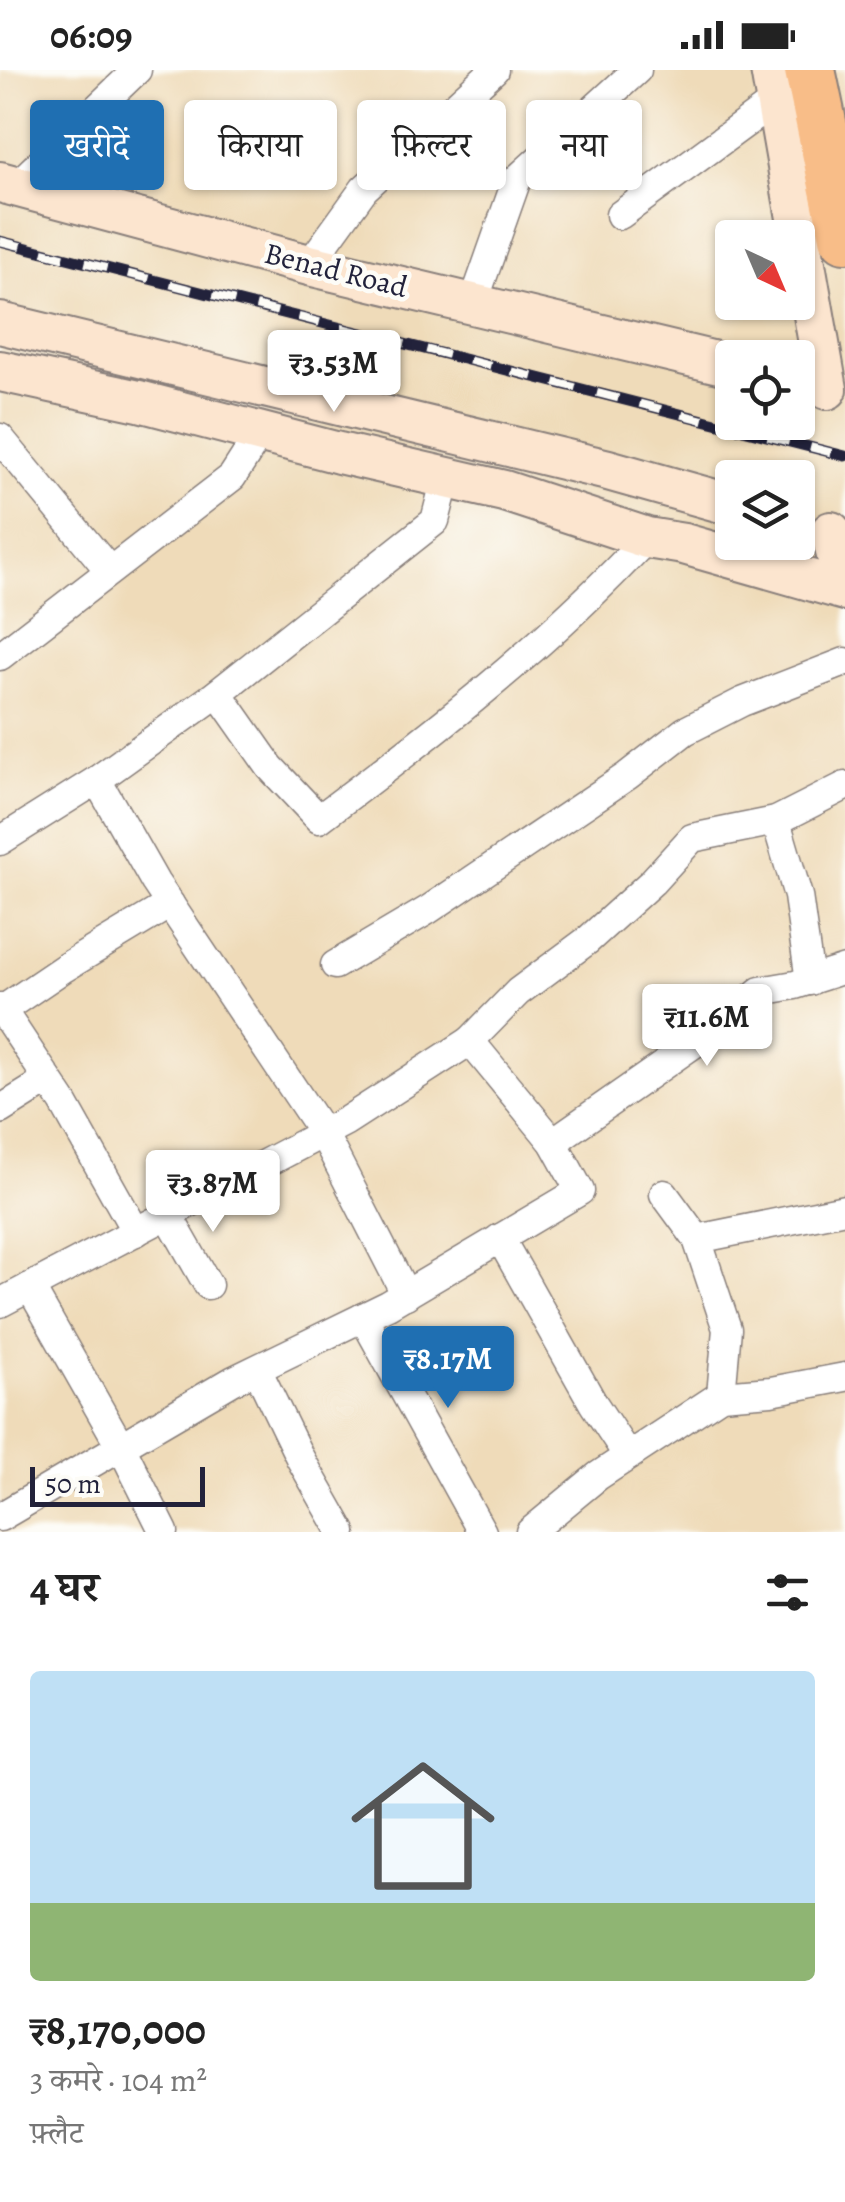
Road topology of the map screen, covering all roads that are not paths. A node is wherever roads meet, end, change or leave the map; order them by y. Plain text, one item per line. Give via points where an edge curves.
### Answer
1 (137, 70) edge
2 (494, 70) edge
3 (637, 70) edge
4 (786, 80) edge
5 (8, 184) edge
6 (620, 215) dead end
7 (845, 237) edge
8 (309, 265) junction
9 (473, 304) junction
10 (0, 323) edge
11 (715, 362) edge
12 (0, 370) edge
13 (829, 386) edge
14 (261, 432) junction
15 (0, 438) edge
16 (446, 478) junction
17 (715, 500) edge
18 (825, 530) edge
19 (648, 538) junction
20 (109, 570) junction
21 (845, 588) edge
22 (0, 656) edge
23 (845, 662) edge
24 (218, 693) junction
25 (97, 780) junction
26 (845, 786) edge
27 (776, 821) junction
28 (0, 841) edge
29 (170, 904) junction
30 (335, 965) dead end
31 (845, 970) edge
32 (810, 981) junction
33 (1, 1009) edge
34 (470, 1042) junction
35 (48, 1080) junction
36 (0, 1110) edge
37 (323, 1133) junction
38 (553, 1142) junction
39 (664, 1194) dead end
40 (845, 1209) edge
41 (168, 1215) junction
42 (136, 1232) junction
43 (500, 1238) junction
44 (697, 1239) junction
45 (208, 1285) dead end
46 (30, 1288) junction
47 (406, 1295) junction
48 (0, 1303) edge
49 (364, 1316) junction
50 (258, 1371) junction
51 (845, 1377) edge
52 (721, 1395) junction
53 (122, 1447) junction
54 (628, 1456) junction
55 (0, 1518) edge
56 (164, 1532) edge
57 (342, 1532) edge
58 (482, 1532) edge
59 (530, 1532) edge

1 - 5 street
2 - 8 street via 364,189
3 - 9 street via 517,179
4 - 6 street
4 - 7 highway
4 - 13 main road
5 - 8 main road, Benad Road
8 - 9 main road, Benad Road
9 - 11 main road, Benad Road
10 - 17 main road
12 - 14 main road
14 - 16 main road
14 - 20 street via 232,477
15 - 20 street
16 - 19 main road
16 - 24 street via 435,521
18 - 21 main road
19 - 21 main road
19 - 24 street via 512,665 319,819 270,767
20 - 22 street
23 - 30 street via 685,731 428,910
24 - 25 street
25 - 28 street
25 - 29 street
26 - 27 street
27 - 32 street via 798,896
27 - 34 street via 692,838 640,893 518,992
29 - 33 street
29 - 37 street
31 - 32 street
32 - 38 street via 760,992
33 - 35 street
34 - 37 street
34 - 38 street
35 - 36 street
35 - 42 street
37 - 41 street
37 - 47 street
38 - 43 street via 580,1191
39 - 44 street
40 - 44 street
41 - 42 street
41 - 45 street
42 - 46 street
43 - 47 street
43 - 54 street
44 - 52 street via 728,1329
46 - 48 street
46 - 53 street
47 - 49 street
49 - 50 street
49 - 58 street
50 - 53 street
50 - 57 street
51 - 52 street
52 - 54 street
53 - 55 street
53 - 56 street
54 - 59 street

